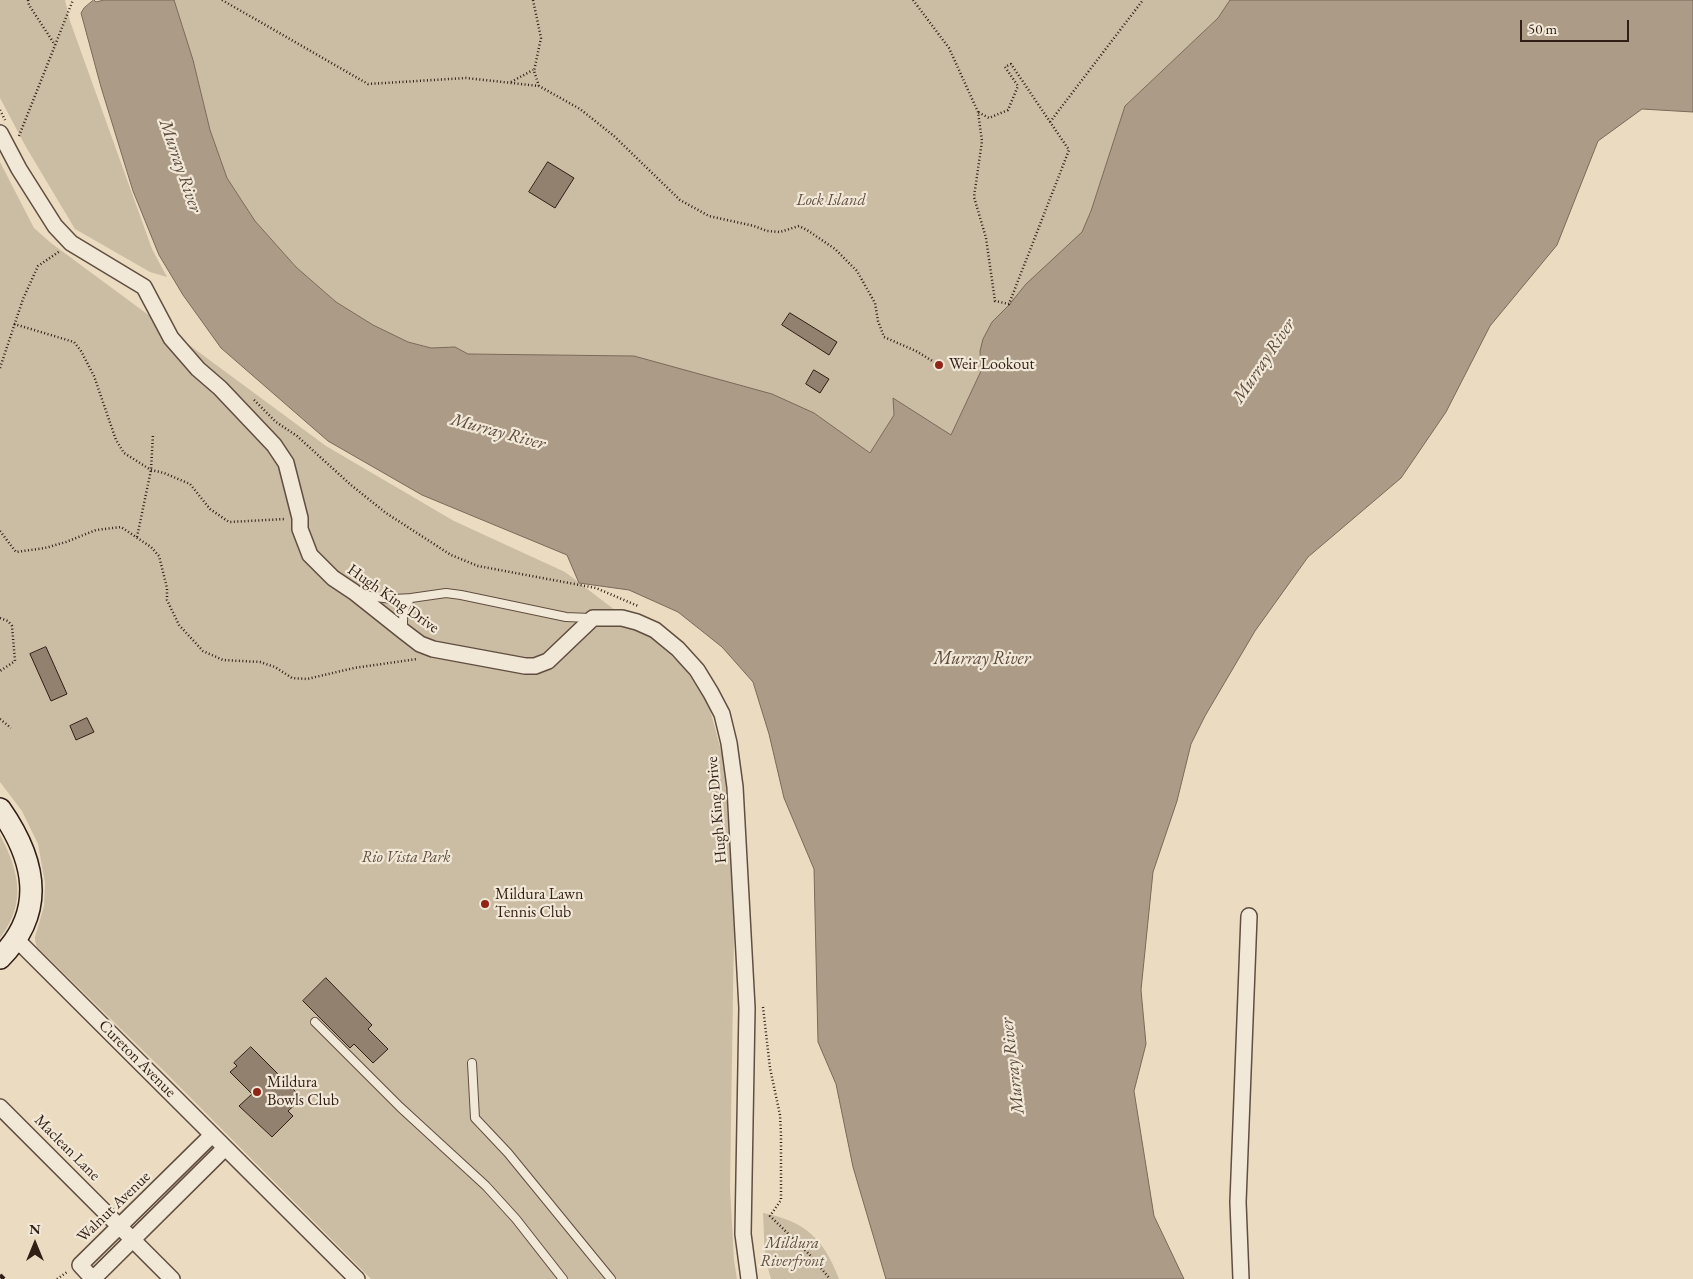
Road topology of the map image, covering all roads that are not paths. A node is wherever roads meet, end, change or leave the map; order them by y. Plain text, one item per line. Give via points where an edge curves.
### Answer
1 (0, 132) edge
2 (354, 592) junction
3 (411, 598) junction
4 (593, 618) junction
5 (403, 631) junction
6 (0, 810) edge
7 (1249, 916) dead end
8 (16, 939) junction
9 (0, 958) edge
10 (315, 1022) dead end
11 (472, 1063) dead end
12 (0, 1107) edge
13 (212, 1135) junction
14 (225, 1148) junction
15 (182, 1165) junction
16 (194, 1178) junction
17 (120, 1226) junction
18 (743, 1234) junction
19 (132, 1238) junction
20 (102, 1243) junction
21 (115, 1256) junction
22 (172, 1279) edge
23 (357, 1279) edge
24 (564, 1279) edge
25 (611, 1279) edge
26 (749, 1279) edge
27 (757, 1279) edge
28 (1241, 1279) edge

1 - 2 street, Hugh King Drive via 54,226 71,243 144,287 171,338 274,445 286,463 300,529 310,555 333,578
2 - 3 lane via 385,600
2 - 5 street, Hugh King Drive
3 - 4 lane via 461,595 566,616
3 - 5 lane via 403,613
4 - 5 street, Hugh King Drive via 548,661 535,666 433,649
4 - 18 street, Hugh King Drive via 622,618 655,630 697,670 722,714 735,787 747,1008
6 - 8 street via 20,842 31,876 30,907
7 - 28 street via 1238,1202
8 - 9 street
8 - 13 street, Cureton Avenue
10 - 24 lane via 400,1107 486,1186
11 - 25 lane via 475,1118 514,1160
12 - 17 street, Maclean Lane
13 - 14 street, Cureton Avenue
13 - 15 street, Walnut Avenue
14 - 16 street, Walnut Avenue
14 - 23 street, Cureton Avenue
15 - 16 lane
15 - 17 street, Walnut Avenue
16 - 19 street, Walnut Avenue
17 - 19 street, Maclean Lane
17 - 20 street, Walnut Avenue
18 - 26 street, Hugh King Drive
18 - 27 street, Hugh King Drive
19 - 21 street, Walnut Avenue
19 - 22 street, Maclean Lane
20 - 21 lane
20 - 21 street, Walnut Avenue via 80,1265 93,1279

